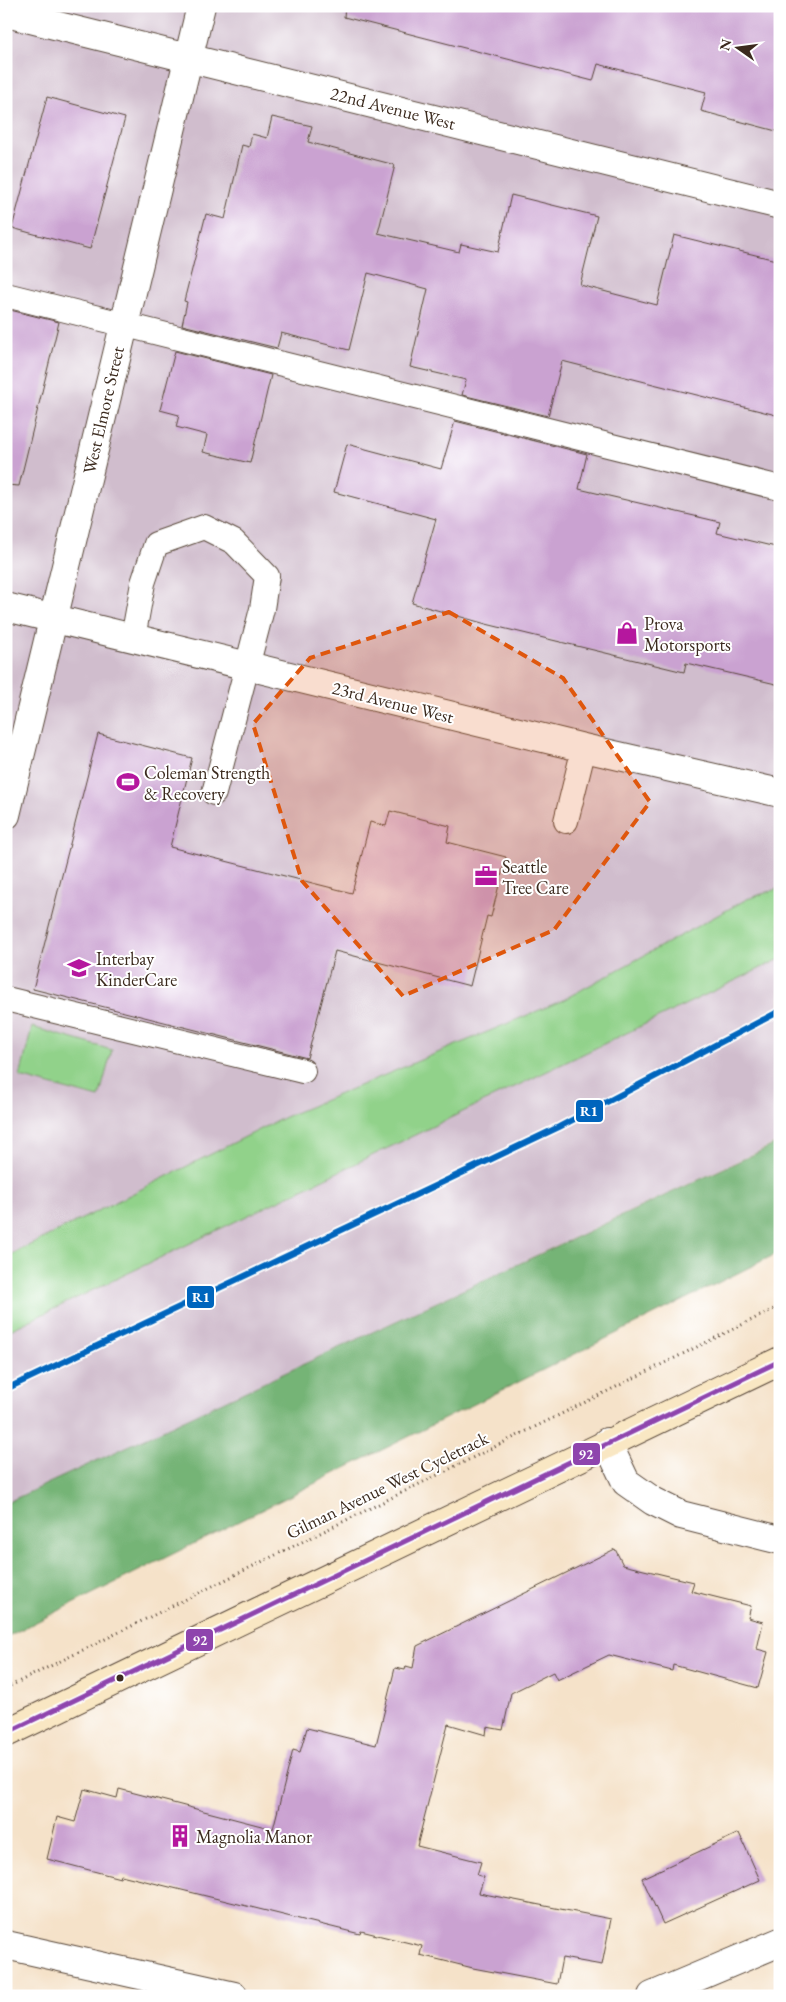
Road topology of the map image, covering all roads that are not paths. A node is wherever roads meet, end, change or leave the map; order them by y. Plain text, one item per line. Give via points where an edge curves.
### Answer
1 (201, 6) edge
2 (6, 13) edge
3 (189, 57) junction
4 (780, 205) edge
5 (6, 294) edge
6 (124, 323) junction
7 (780, 488) edge
8 (6, 607) edge
9 (54, 619) junction
10 (133, 638) junction
11 (246, 666) junction
12 (584, 748) junction
13 (214, 792) dead end
14 (780, 792) edge
15 (6, 815) edge
16 (566, 821) dead end
17 (6, 999) edge
18 (303, 1071) dead end
19 (780, 1360) edge
20 (607, 1442) junction
21 (780, 1540) edge
22 (6, 1733) edge
23 (780, 1942) edge
24 (6, 1945) edge
25 (234, 1996) edge
26 (652, 1996) edge

1 - 3 street, West Elmore Street
2 - 3 street, 22nd Avenue West
3 - 4 street, 22nd Avenue West
3 - 6 street, West Elmore Street
5 - 6 lane
6 - 7 lane
6 - 9 street, West Elmore Street
8 - 9 street, 23rd Avenue West
9 - 10 street, 23rd Avenue West
9 - 15 street, West Elmore Street
10 - 11 street, 23rd Avenue West
10 - 11 lane via 143,583 156,544 204,527 234,542 267,576 262,610
11 - 12 street, 23rd Avenue West
11 - 13 lane
12 - 14 street, 23rd Avenue West
12 - 16 lane
17 - 18 lane
19 - 20 main road
20 - 21 street via 626,1482 653,1501 680,1515
20 - 22 main road
23 - 26 street
24 - 25 street

